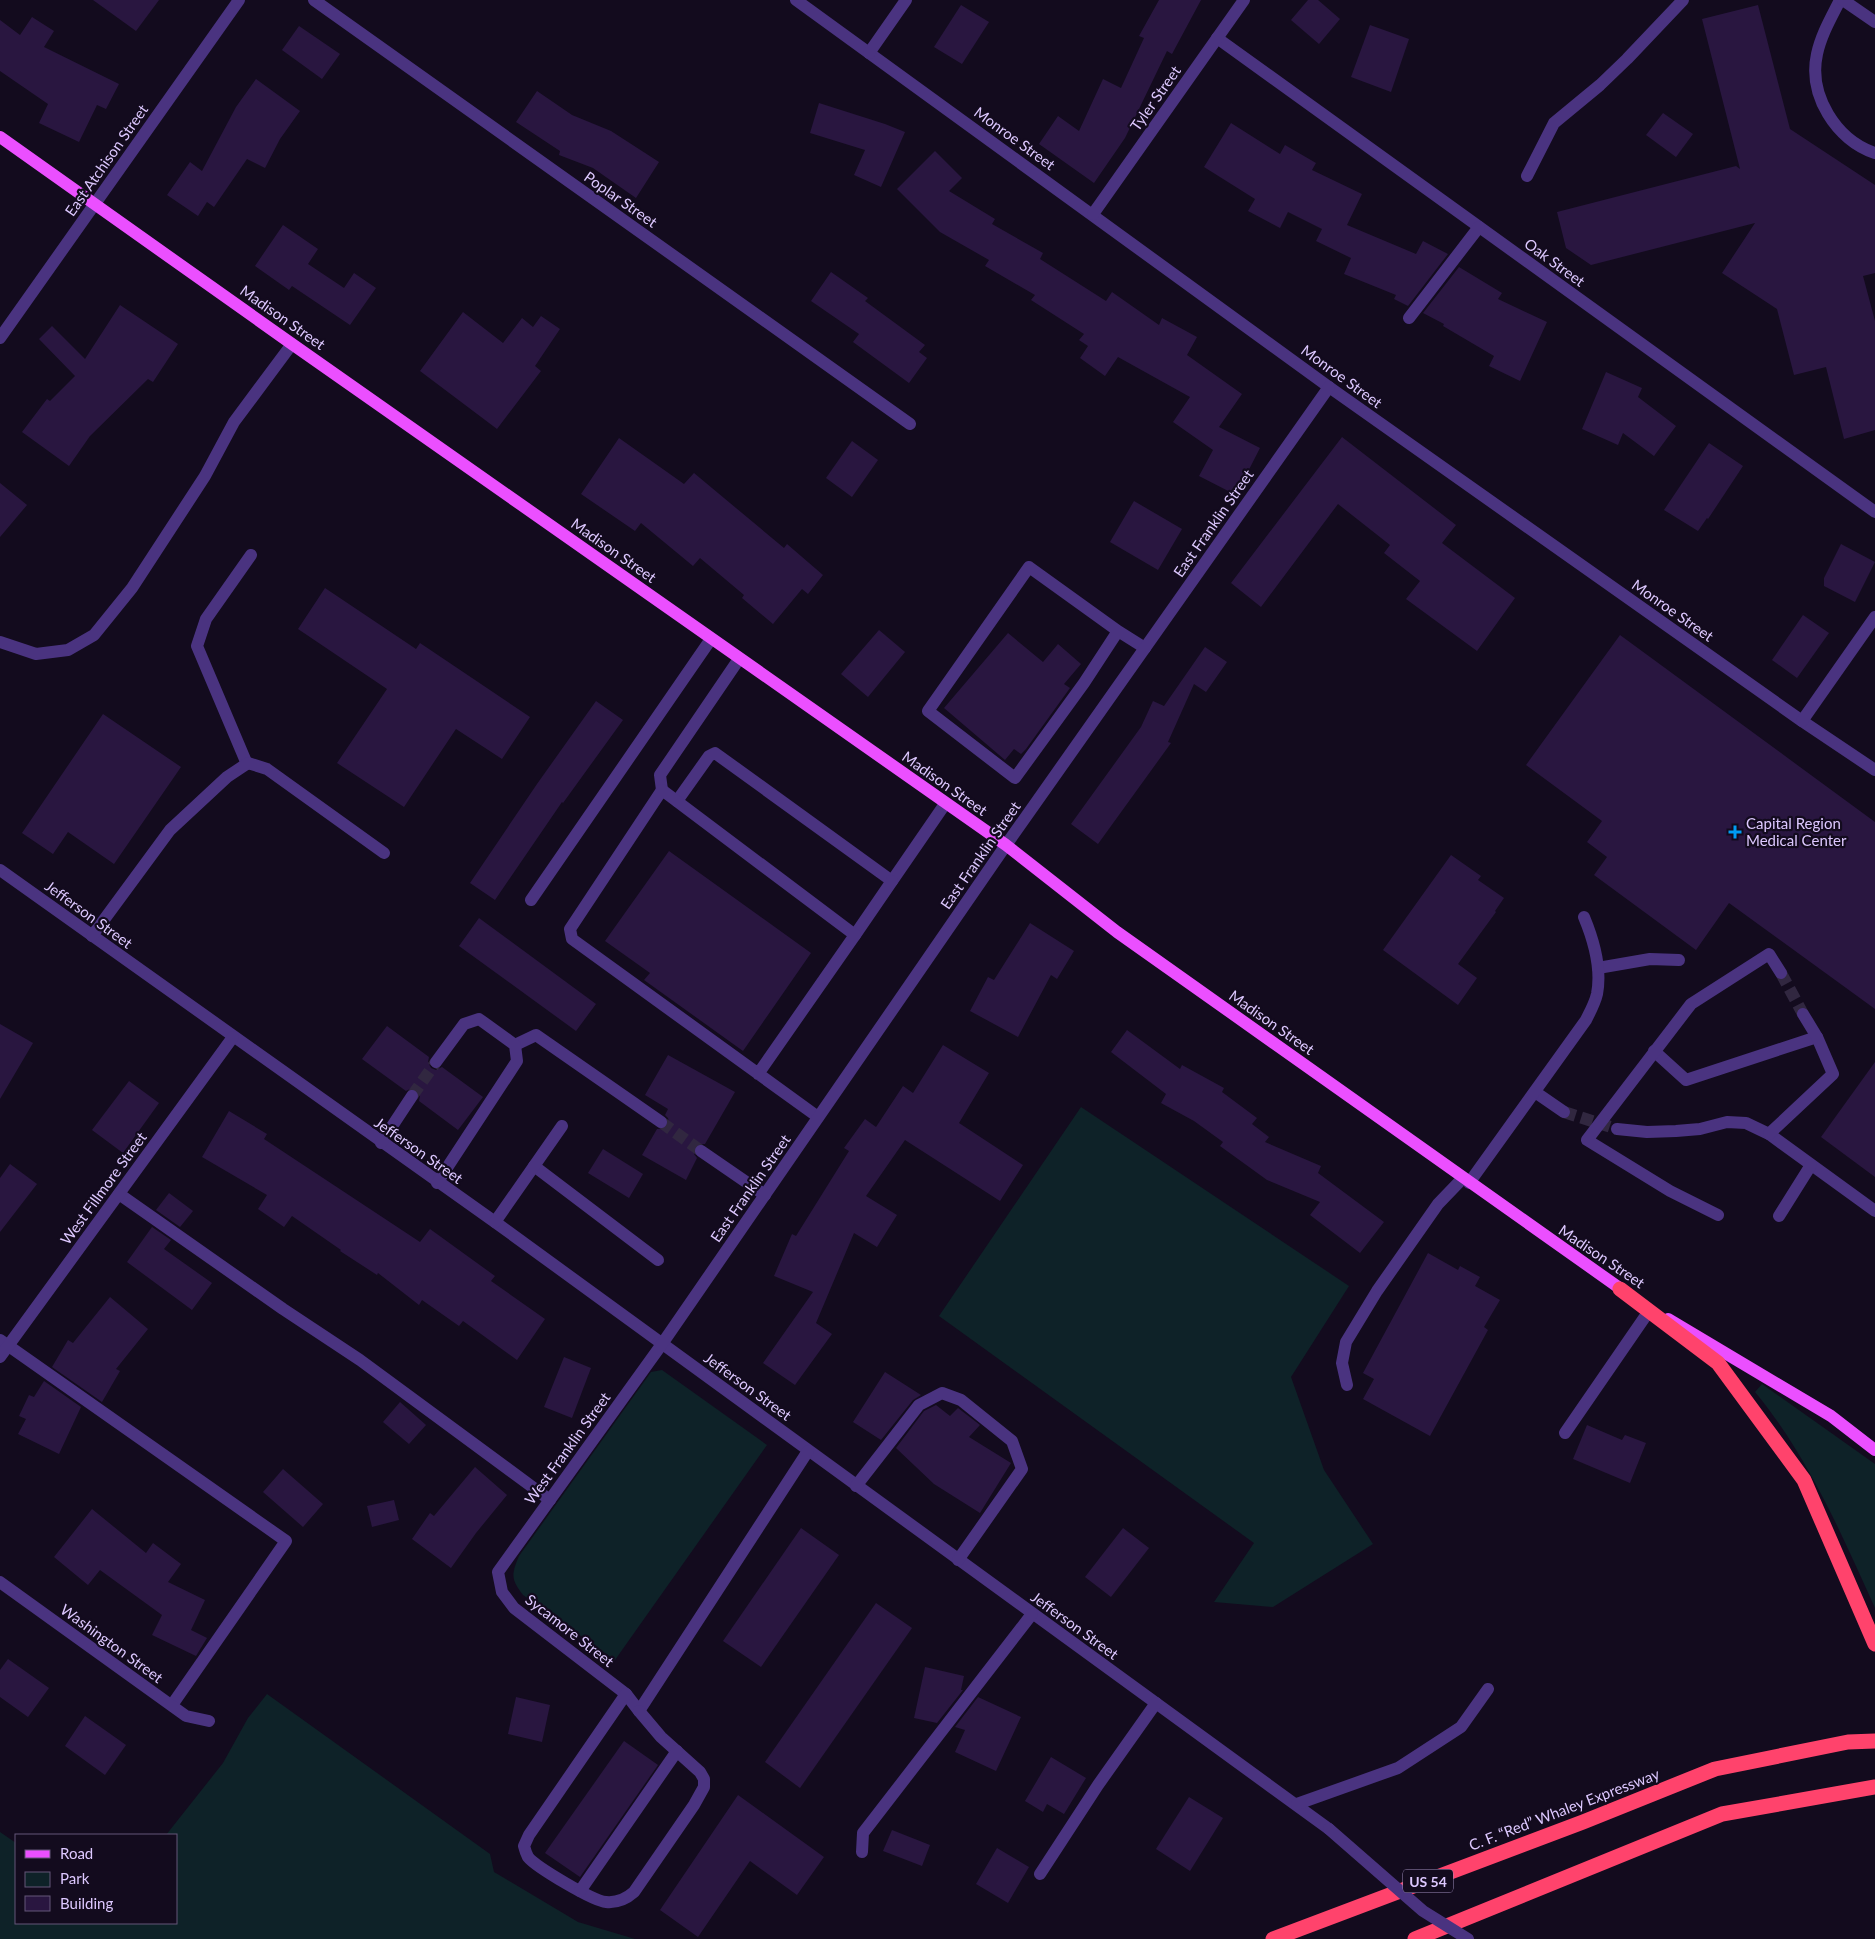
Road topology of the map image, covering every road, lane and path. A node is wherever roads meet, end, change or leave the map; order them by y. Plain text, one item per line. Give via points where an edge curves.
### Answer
1 (239, 0) edge
2 (314, 0) edge
3 (796, 0) edge
4 (906, 0) edge
5 (1244, 0) edge
6 (1683, 0) edge
7 (1841, 0) edge
8 (1875, 22) edge
9 (1217, 38) junction
10 (869, 53) junction
11 (0, 137) edge
12 (1875, 153) edge
13 (1527, 176) dead end
14 (95, 204) junction
15 (1093, 214) junction
16 (1479, 227) junction
17 (1410, 318) dead end
18 (0, 338) edge
19 (292, 344) junction
20 (1329, 387) junction
21 (910, 424) dead end
22 (1875, 512) edge
23 (251, 555) dead end
24 (1875, 618) edge
25 (1118, 631) junction
26 (712, 639) junction
27 (0, 642) edge
28 (1145, 648) junction
29 (739, 658) junction
30 (1802, 721) junction
31 (247, 764) junction
32 (1875, 770) edge
33 (662, 790) junction
34 (677, 802) junction
35 (945, 804) junction
36 (1006, 845) junction
37 (384, 853) dead end
38 (0, 870) edge
39 (892, 881) junction
40 (531, 900) dead end
41 (1584, 917) dead end
42 (855, 935) junction
43 (92, 936) junction
44 (1679, 960) dead end
45 (1598, 968) junction
46 (1781, 973) tunnel mouth
47 (1803, 1014) tunnel mouth
48 (233, 1037) junction
49 (1817, 1037) junction
50 (515, 1046) junction
51 (1654, 1051) junction
52 (436, 1062) tunnel mouth
53 (758, 1074) junction
54 (1534, 1092) junction
55 (412, 1096) tunnel mouth
56 (1564, 1112) tunnel mouth
57 (818, 1117) junction
58 (661, 1122) tunnel mouth
59 (562, 1126) dead end
60 (1618, 1129) tunnel mouth
61 (1770, 1134) junction
62 (381, 1143) junction
63 (702, 1151) tunnel mouth
64 (1811, 1165) junction
65 (534, 1166) junction
66 (1466, 1180) junction
67 (436, 1183) junction
68 (119, 1194) junction
69 (765, 1194) junction
70 (1875, 1211) edge
71 (1718, 1214) dead end
72 (1779, 1216) dead end
73 (495, 1222) junction
74 (658, 1260) dead end
75 (1620, 1290) junction
76 (1649, 1312) junction
77 (4, 1343) edge
78 (662, 1344) junction
79 (0, 1357) edge
80 (1347, 1385) dead end
81 (1565, 1433) dead end
82 (1875, 1450) edge
83 (808, 1451) junction
84 (856, 1486) junction
85 (550, 1500) junction
86 (958, 1560) junction
87 (498, 1572) joint
88 (0, 1582) edge
89 (1032, 1614) junction
90 (1875, 1644) edge
91 (1488, 1689) dead end
92 (626, 1694) junction
93 (1156, 1703) junction
94 (172, 1706) junction
95 (639, 1711) junction
96 (210, 1722) dead end
97 (1875, 1741) edge
98 (677, 1751) junction
99 (1875, 1787) edge
100 (1296, 1804) junction
101 (862, 1852) dead end
102 (1040, 1874) dead end
103 (580, 1891) junction
104 (1273, 1939) edge
105 (1415, 1939) edge
106 (1468, 1939) edge

1 - 14 street, East Atchison Street
2 - 21 street, Poplar Street
3 - 10 street, Monroe Street
4 - 10 street
5 - 9 street, Tyler Street
6 - 13 street via 1600,85 1554,123
7 - 8 street
7 - 12 street via 1822,36 1816,56 1818,87 1821,100 1837,127 1850,140
9 - 15 street, Tyler Street
9 - 16 street, Oak Street
10 - 15 street, Monroe Street
11 - 14 main road, Madison Street
14 - 18 street, East Atchison Street
14 - 19 main road, Madison Street
15 - 20 street, Monroe Street
16 - 17 street
16 - 22 street, Oak Street
19 - 26 main road, Madison Street
19 - 27 street via 234,422 204,476 132,588 94,635 68,650 36,654
20 - 28 street, East Franklin Street
20 - 30 street, Monroe Street
23 - 31 street via 206,619 197,646
24 - 30 street
25 - 25 street via 1029,567 928,711 1015,778
25 - 28 street
26 - 29 main road, Madison Street
26 - 40 street
28 - 36 street, East Franklin Street
29 - 33 street via 660,775
29 - 35 main road, Madison Street
30 - 32 street, Monroe Street
31 - 37 street via 267,769
31 - 43 street via 227,777 170,830
33 - 34 street
33 - 53 street via 570,929 572,939
34 - 39 street via 709,756 715,753
34 - 42 street
35 - 36 main road, Madison Street
35 - 39 street
36 - 57 street, East Franklin Street
36 - 66 main road, Madison Street via 1117,932
38 - 43 street, Jefferson Street
39 - 42 street
41 - 45 street via 1594,941
42 - 53 street
43 - 48 street, Jefferson Street
44 - 45 street via 1650,959
45 - 54 street via 1597,994 1586,1020
46 - 51 street via 1769,954 1691,1004
47 - 49 street
48 - 62 street, Jefferson Street
48 - 68 street, West Fillmore Street
49 - 51 street via 1686,1080
49 - 61 street via 1833,1074
50 - 52 street via 479,1018 464,1024
50 - 58 street via 536,1036
50 - 67 street via 517,1061
51 - 71 street via 1587,1140 1670,1191
53 - 57 street
54 - 56 street
54 - 66 street
55 - 62 street
57 - 69 street, East Franklin Street
59 - 65 street
60 - 61 street via 1676,1131 1727,1122 1746,1123
61 - 64 street
62 - 67 street, Jefferson Street
63 - 69 street
64 - 70 street
64 - 72 street
65 - 73 street
65 - 74 street
66 - 75 main road, Madison Street
66 - 80 street via 1438,1204 1346,1342 1342,1363
67 - 73 street, Jefferson Street
68 - 77 street, West Fillmore Street
68 - 85 street via 360,1360
69 - 78 street, East Franklin Street
73 - 78 street, Jefferson Street
75 - 76 highway
75 - 82 main road, Madison Street via 1831,1416
76 - 81 street
76 - 90 highway via 1718,1363 1804,1480
77 - 79 street, West Fillmore Street
77 - 94 street via 286,1541
78 - 83 street, Jefferson Street
78 - 85 street, West Franklin Street
83 - 84 street, Jefferson Street
83 - 95 street
84 - 86 street, Jefferson Street
84 - 86 street via 919,1405 942,1393 961,1400 1012,1442 1022,1469
85 - 87 street, West Franklin Street
86 - 89 street, Jefferson Street
87 - 92 street, Sycamore Street via 502,1592 514,1608
88 - 94 street, Washington Street
89 - 93 street, Jefferson Street
89 - 101 street via 863,1833
91 - 100 street via 1461,1727 1398,1768
92 - 95 street, Sycamore Street
92 - 103 street via 524,1846 529,1858
93 - 100 street, Jefferson Street
93 - 102 street
94 - 96 street, Washington Street via 186,1716
95 - 98 street, Sycamore Street
97 - 104 highway, C. F. “Red” Whaley Expressway / US 54 via 1848,1742 1714,1769 1574,1826
98 - 103 street
98 - 103 street, Sycamore Street via 704,1778 704,1787 694,1805 626,1899 603,1902
99 - 105 highway via 1722,1814
100 - 106 street, Jefferson Street, bridge via 1423,1911

